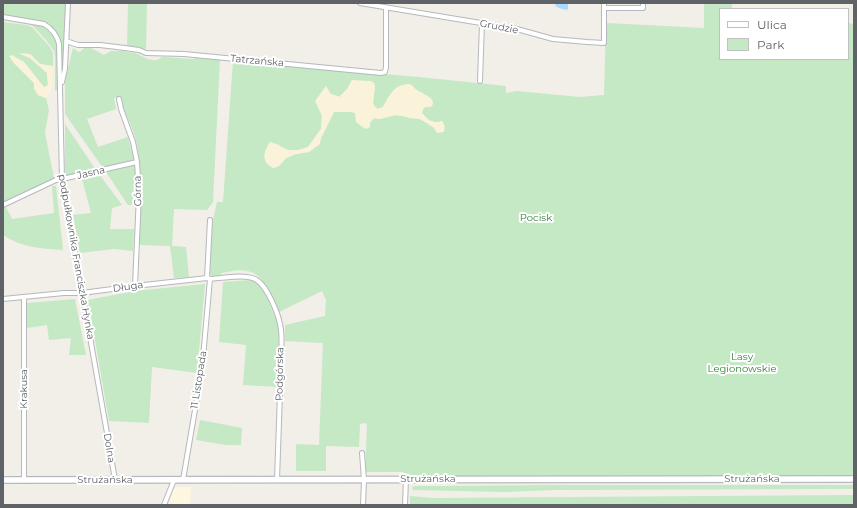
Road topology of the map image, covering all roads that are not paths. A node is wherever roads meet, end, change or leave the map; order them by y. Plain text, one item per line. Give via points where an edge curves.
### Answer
1 (68, 3) edge
2 (360, 3) edge
3 (394, 3) edge
4 (604, 3) edge
5 (643, 6) edge
6 (386, 7) junction
7 (604, 8) junction
8 (395, 9) junction
9 (3, 17) edge
10 (482, 23) junction
11 (66, 41) junction
12 (480, 81) dead end
13 (60, 83) junction
14 (118, 99) dead end
15 (137, 162) junction
16 (62, 179) junction
17 (3, 205) edge
18 (210, 220) dead end
19 (209, 278) junction
20 (252, 278) joint
21 (135, 286) junction
22 (82, 293) junction
23 (24, 297) junction
24 (3, 299) edge
25 (104, 416) joint
26 (362, 453) dead end
27 (406, 479) junction
28 (854, 479) edge
29 (3, 480) edge
30 (24, 480) junction
31 (114, 480) junction
32 (174, 480) junction
33 (182, 480) junction
34 (277, 480) junction
35 (364, 480) junction
36 (164, 505) edge
37 (362, 505) edge
38 (405, 505) edge

1 - 11 street
2 - 6 street, Grudzie
3 - 8 street
4 - 7 street
5 - 7 street
6 - 8 street, Grudzie
6 - 11 street, Tatrzańska via 386,68 385,72 381,73 184,54 146,53 100,45 78,45
7 - 10 street, Grudzie via 604,43 553,39
8 - 10 street, Grudzie
9 - 13 street, podpułkownika Franciszka Hynka via 39,22 49,27 59,44
10 - 12 street
11 - 13 street via 66,69
13 - 16 street, podpułkownika Franciszka Hynka
14 - 15 street, Górna
15 - 16 street, Jasna
15 - 21 street, Górna via 139,194
16 - 17 street, Jasna
16 - 22 street, podpułkownika Franciszka Hynka
18 - 19 street, 11 Listopada
19 - 20 street, Długa
19 - 21 street, Długa
19 - 33 street, 11 Listopada via 202,369
20 - 34 street, Podgórska via 266,289 281,325
21 - 22 street, Długa
22 - 23 street, Długa
22 - 25 street, podpułkownika Franciszka Hynka
23 - 24 street, Długa
23 - 30 street, Krakusa
25 - 31 street, Dolna
26 - 35 street
27 - 28 main road, Strużańska
27 - 35 main road, Strużańska
27 - 38 street
29 - 30 main road, Strużańska
30 - 31 main road, Strużańska
31 - 32 main road, Strużańska
32 - 33 main road, Strużańska
32 - 36 street
33 - 34 main road, Strużańska
34 - 35 main road, Strużańska
35 - 37 street

